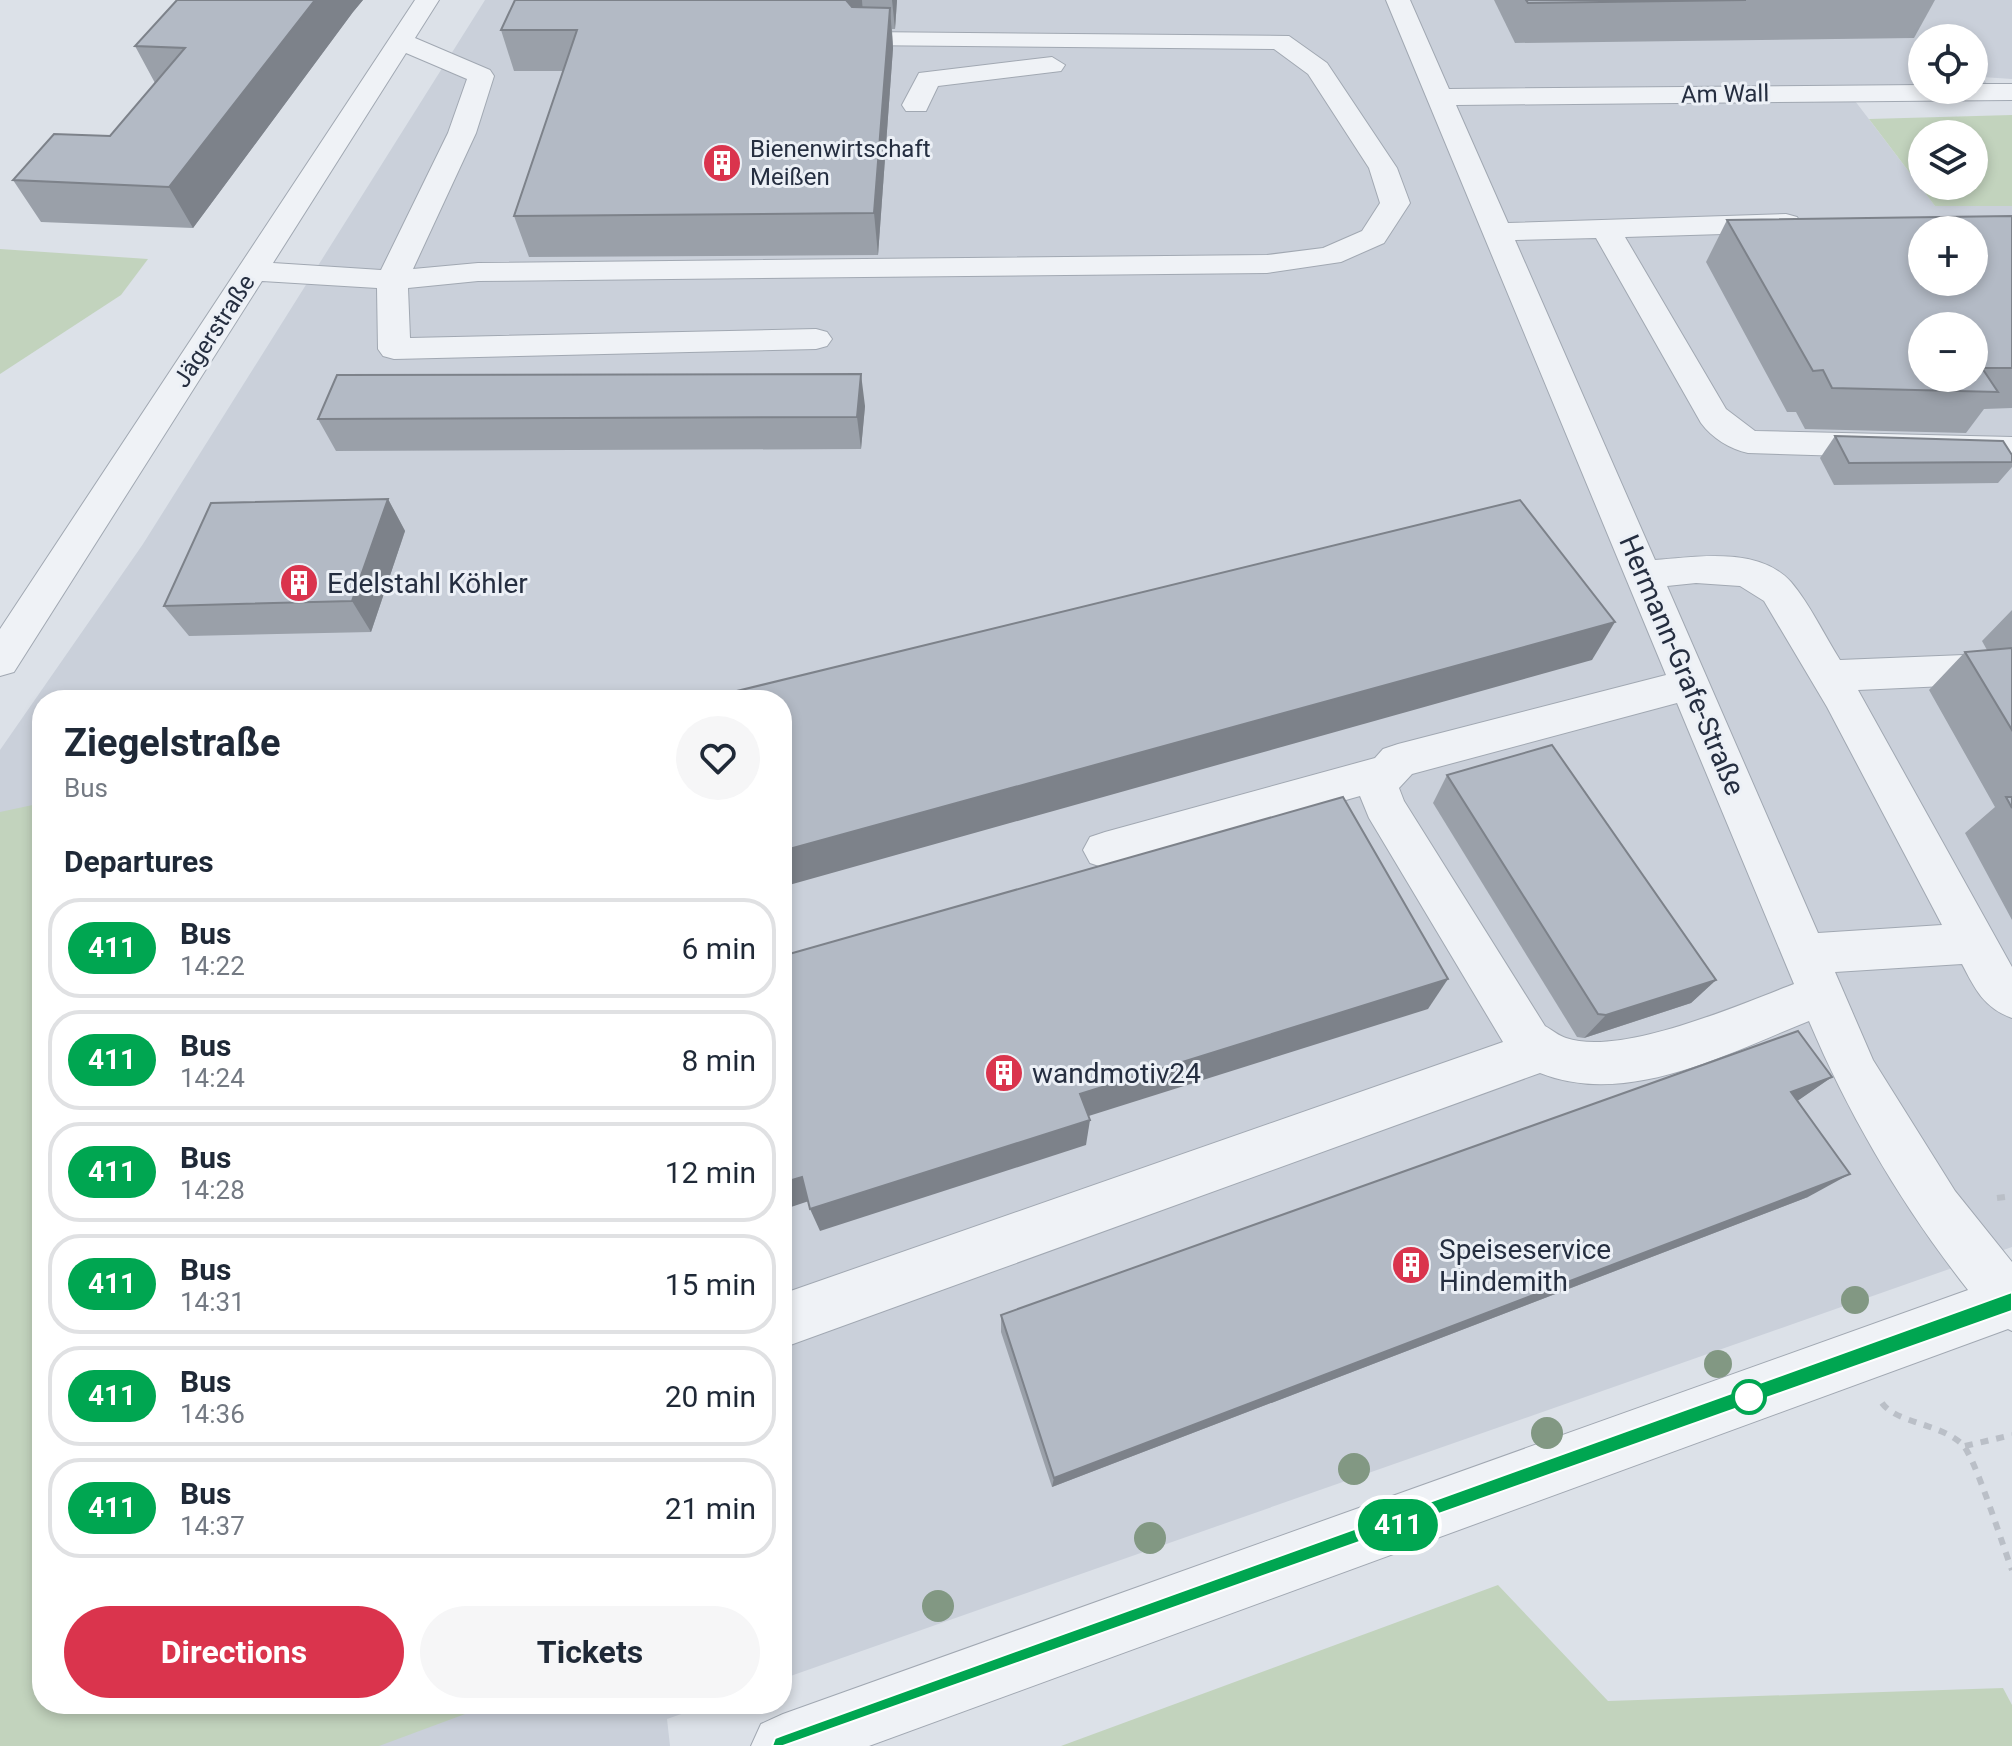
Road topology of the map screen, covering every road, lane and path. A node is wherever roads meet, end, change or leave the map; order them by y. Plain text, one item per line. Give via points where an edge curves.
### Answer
1 (427, 0) edge
2 (1398, 0) edge
3 (865, 40) edge
4 (1116, 40) junction
5 (399, 41) junction
6 (2012, 92) edge
7 (1438, 97) junction
8 (916, 105) dead end
9 (1811, 222) edge
10 (1605, 228) junction
11 (1496, 232) junction
12 (253, 271) junction
13 (392, 280) junction
14 (816, 339) dead end
15 (2012, 449) edge
16 (1643, 575) junction
17 (0, 661) edge
18 (1989, 669) edge
19 (1826, 676) junction
20 (1690, 684) junction
21 (1389, 771) junction
22 (1105, 850) dead end
23 (1975, 943) junction
24 (1806, 954) junction
25 (1823, 994) junction
26 (2012, 997) edge
27 (1543, 1050) junction
28 (2011, 1302) edge
29 (792, 1317) edge
30 (1850, 1360) junction
31 (2012, 1435) edge
32 (1965, 1446) junction
33 (2012, 1570) edge
34 (783, 1746) edge

1 - 5 street, Jägerstraße
2 - 7 street, Hermann-Grafe-Straße
3 - 4 street
4 - 8 street via 1046,67 928,79
4 - 13 street via 1280,41 1318,69 1383,168 1395,203 1373,237 1330,256 1267,264 478,272
5 - 12 street, Jägerstraße
5 - 13 street via 481,76 462,133
6 - 7 street, Am Wall
7 - 11 street, Hermann-Grafe-Straße
9 - 10 street
10 - 11 street
10 - 15 street via 1713,415 1748,442
11 - 16 street, Hermann-Grafe-Straße
12 - 13 street
12 - 17 street, Jägerstraße
13 - 14 street via 394,349
16 - 19 street via 1728,570 1767,581
16 - 20 street, Hermann-Grafe-Straße
18 - 19 street
19 - 23 street
20 - 21 street via 1398,761
20 - 24 street, Hermann-Grafe-Straße
21 - 22 street
21 - 27 street via 1377,784 1384,806 1528,1041
23 - 24 street
23 - 26 street via 1994,980
24 - 25 street, Hermann-Grafe-Straße
25 - 27 street via 1638,1058 1595,1065 1563,1060
25 - 28 street, Hermann-Grafe-Straße via 1882,1123 1937,1209
27 - 29 street
28 - 30 street
30 - 32 path via 1889,1413 1936,1426
30 - 34 street
31 - 32 path
32 - 33 path

